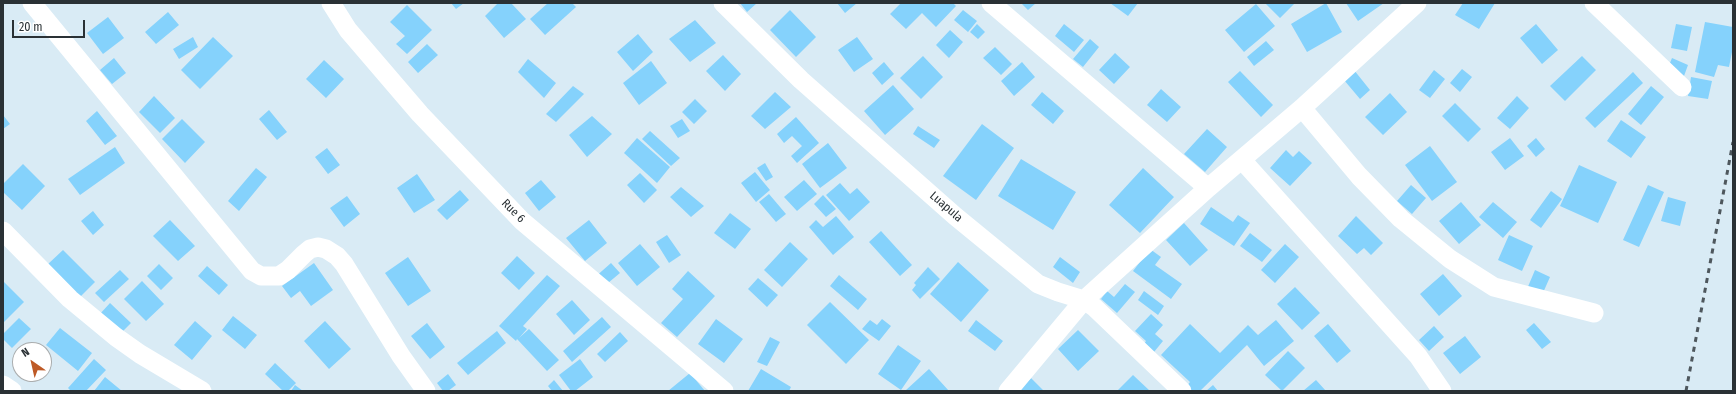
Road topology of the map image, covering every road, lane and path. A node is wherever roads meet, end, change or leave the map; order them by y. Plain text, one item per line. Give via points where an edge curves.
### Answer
1 (32, 3) edge
2 (331, 3) edge
3 (723, 3) edge
4 (991, 3) edge
5 (1417, 3) edge
6 (1594, 3) edge
7 (1682, 87) dead end
8 (1302, 108) junction
9 (1242, 160) junction
10 (1208, 188) junction
11 (3, 231) edge
12 (1084, 300) junction
13 (1594, 313) dead end
14 (3, 385) edge
15 (12, 391) edge
16 (202, 391) edge
17 (426, 391) edge
18 (724, 391) edge
19 (1008, 391) edge
20 (1182, 391) edge
21 (1442, 391) edge

1 - 17 street via 252,271 261,276 278,276 304,254 318,247 337,256
2 - 18 street, Rue 6 via 348,30 415,108 522,221
3 - 12 street, Luapula via 801,80 955,216 1038,284
4 - 10 street
5 - 8 street
6 - 7 street
8 - 9 street
8 - 13 street via 1359,176 1401,219 1450,259 1494,287
9 - 10 street
9 - 21 street via 1418,356
10 - 12 street
11 - 16 street via 70,299 116,337
12 - 19 street
12 - 20 street, Luapula
14 - 15 street

